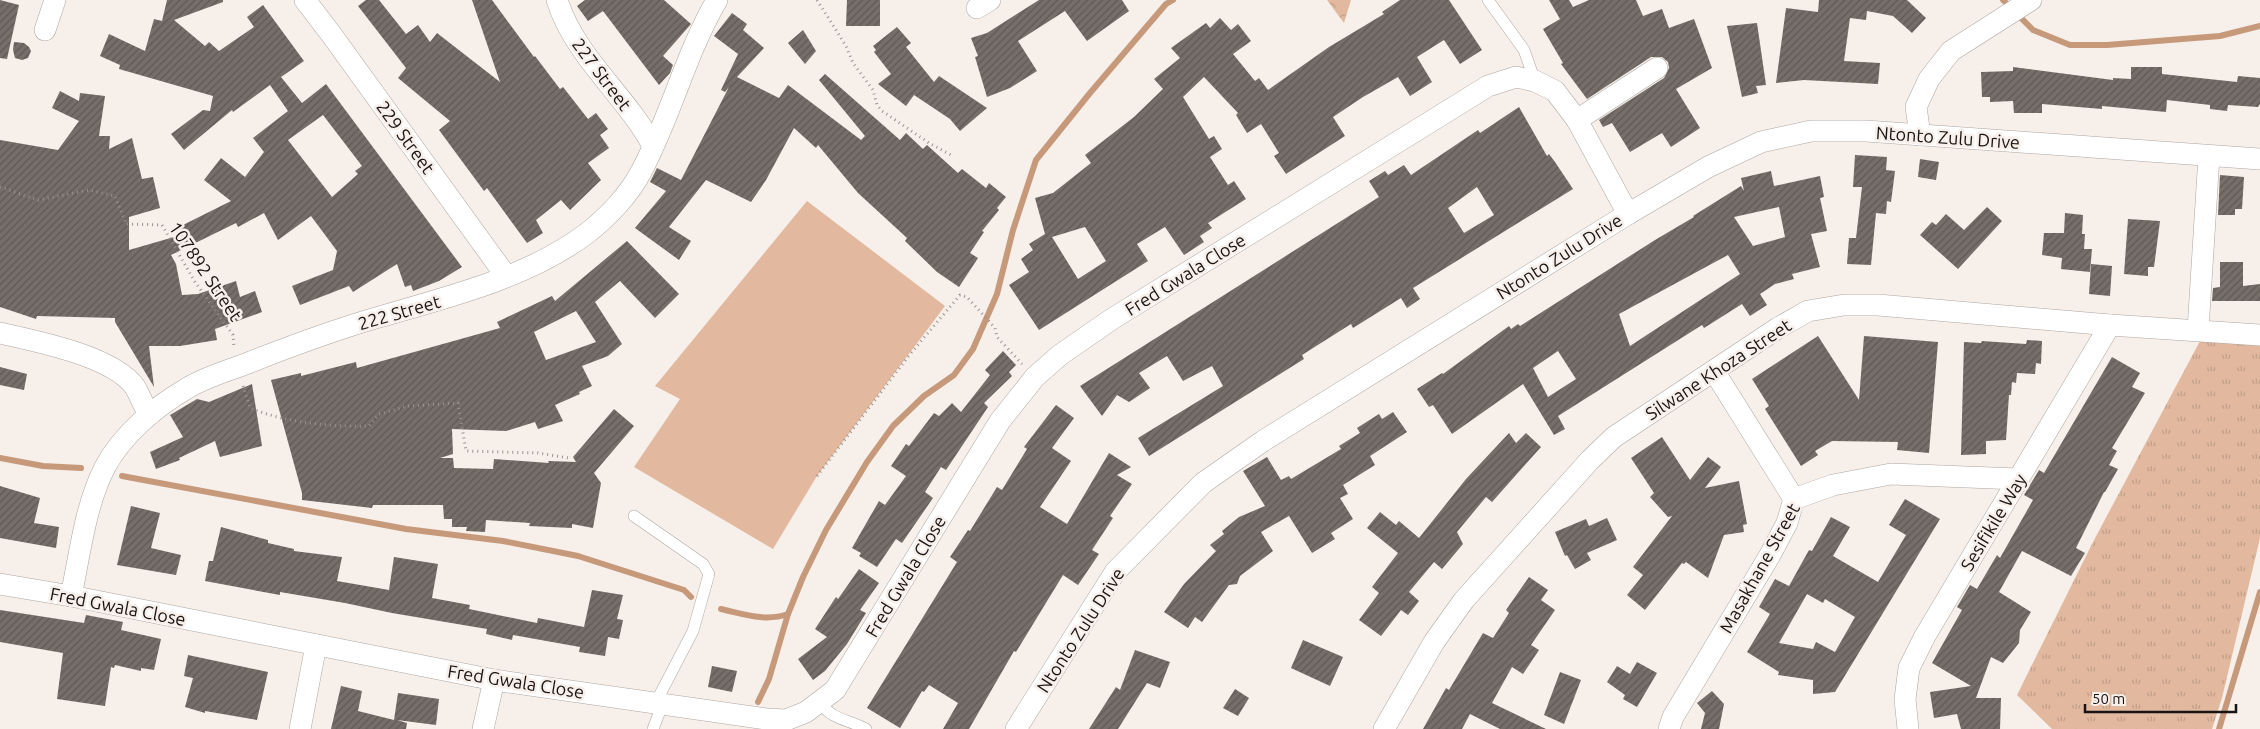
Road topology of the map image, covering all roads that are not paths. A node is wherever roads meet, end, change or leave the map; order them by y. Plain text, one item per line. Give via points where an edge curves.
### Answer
1 (54, 0) edge
2 (305, 0) edge
3 (557, 0) edge
4 (718, 0) edge
5 (1488, 0) edge
6 (2028, 2) edge
7 (44, 30) dead end
8 (1658, 68) dead end
9 (1535, 81) junction
10 (1577, 120) junction
11 (1920, 135) junction
12 (653, 146) junction
13 (2209, 156) junction
14 (2260, 159) edge
15 (1628, 214) junction
16 (506, 276) junction
17 (2110, 326) junction
18 (2198, 330) junction
19 (0, 332) edge
20 (2260, 335) edge
21 (1714, 371) junction
22 (149, 415) junction
23 (2018, 479) junction
24 (1794, 499) junction
25 (634, 516) dead end
26 (0, 584) edge
27 (71, 596) junction
28 (316, 645) junction
29 (494, 680) junction
30 (660, 702) junction
31 (820, 703) junction
32 (773, 723) edge
33 (300, 729) edge
34 (483, 729) edge
35 (653, 729) edge
36 (866, 729) edge
37 (1016, 729) edge
38 (1384, 729) edge
39 (1669, 729) edge
40 (1908, 729) edge

1 - 7 street
2 - 16 street, 229 Street
3 - 12 street, 227 Street via 576,42 644,129
4 - 12 street, 222 Street
5 - 9 lane via 1524,50
6 - 11 street via 1951,51 1929,79 1916,107
8 - 10 street
9 - 10 street, Fred Gwala Close via 1555,91
9 - 31 street, Fred Gwala Close via 1516,77 1488,86 1112,319 1060,355 1035,377 1000,421 835,690
10 - 15 street, Fred Gwala Close
11 - 13 street, Ntonto Zulu Drive
11 - 15 street, Ntonto Zulu Drive via 1811,131 1761,142 1708,167
12 - 16 street, 222 Street via 642,172 618,204 586,234 547,258
13 - 14 street, Ntonto Zulu Drive
13 - 18 street
15 - 37 street, Ntonto Zulu Drive via 1263,441 1203,484 1115,572
16 - 22 street, 222 Street via 466,292 280,350 187,388
17 - 18 street, Silwane Khoza Street
17 - 21 street, Silwane Khoza Street via 1878,305 1844,305 1808,311
17 - 23 street, Sesifikile Way
18 - 20 street, Silwane Khoza Street
19 - 22 street via 90,358 119,372 134,386
21 - 24 street
21 - 38 street, Silwane Khoza Street via 1614,437 1590,460 1464,600 1434,642
22 - 27 street, 222 Street via 105,466 92,498
23 - 24 street, Masakhane Street via 1891,474 1833,485
23 - 40 street, Sesifikile Way via 1909,668 1905,699
24 - 39 street, Masakhane Street via 1787,523 1770,555 1673,717
25 - 30 lane via 703,564 710,574 693,630
26 - 27 street, Fred Gwala Close
27 - 28 street, Fred Gwala Close
28 - 29 street, Fred Gwala Close
28 - 33 street
29 - 30 street, Fred Gwala Close
29 - 34 street
30 - 32 street, Fred Gwala Close
30 - 35 lane
31 - 32 street, Fred Gwala Close via 806,712
31 - 36 lane via 828,714

